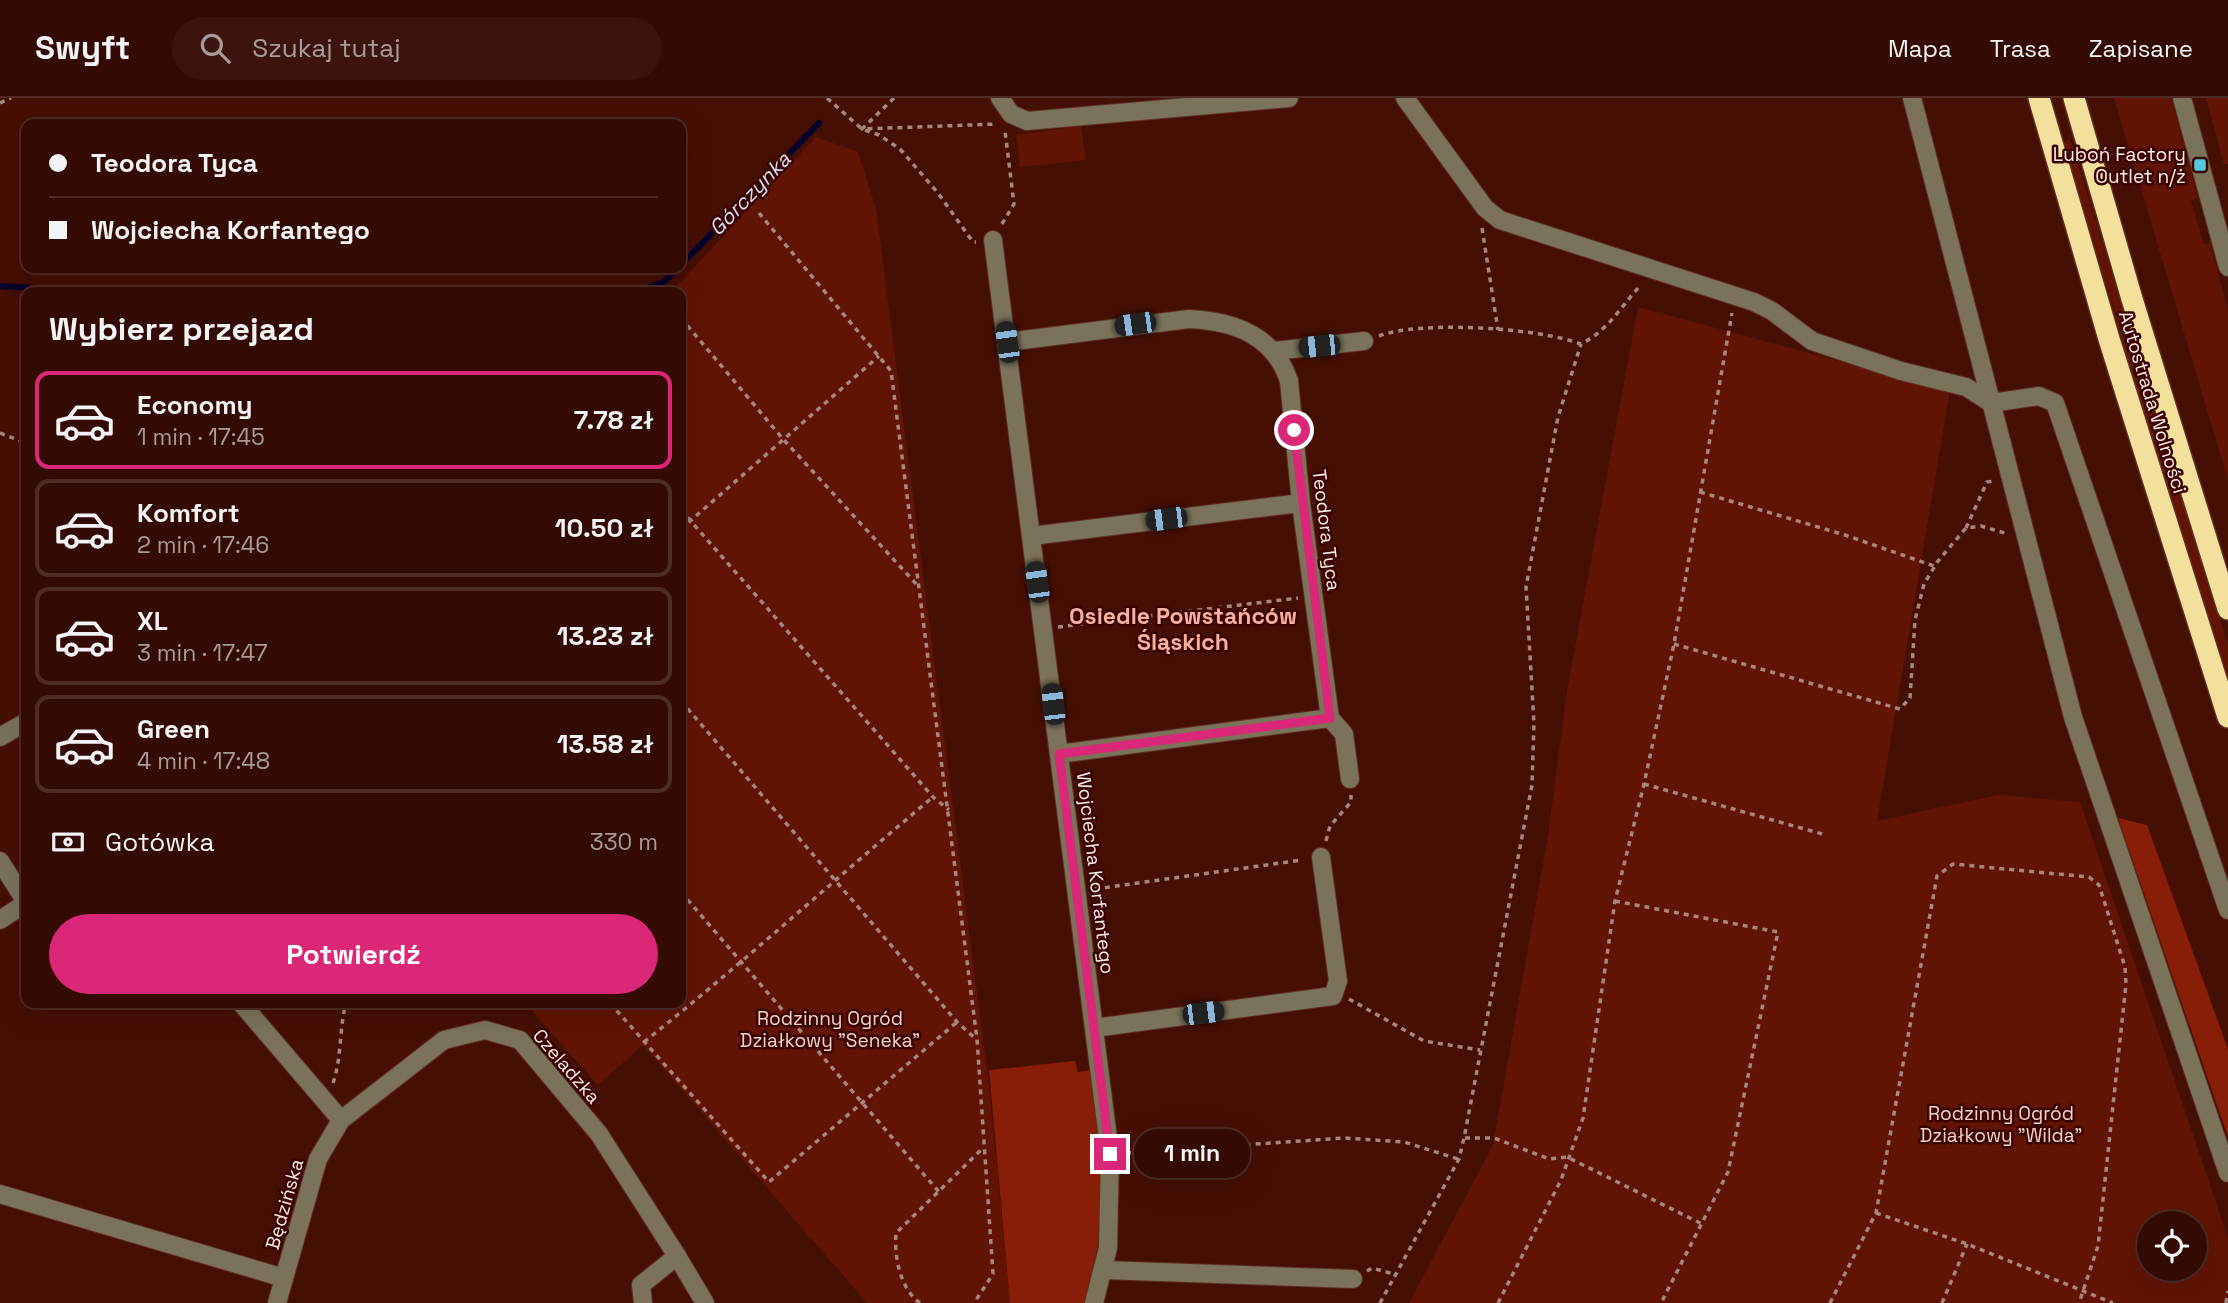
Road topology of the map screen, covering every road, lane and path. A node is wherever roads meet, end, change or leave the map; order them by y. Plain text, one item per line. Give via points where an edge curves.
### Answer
1 (11, 98) edge
2 (827, 98) edge
3 (894, 98) edge
4 (1000, 98) edge
5 (1289, 98) edge
6 (1405, 98) edge
7 (1912, 98) edge
8 (2042, 98) edge
9 (2072, 98) edge
10 (2182, 98) edge
11 (0, 103) edge
12 (862, 129) junction
13 (1485, 208) junction
14 (758, 214) dead end
15 (993, 240) junction
16 (2228, 267) edge
17 (1657, 271) junction
18 (1736, 296) junction
19 (686, 324) edge
20 (1498, 330) junction
21 (1364, 341) joint
22 (1007, 342) junction
23 (1580, 344) junction
24 (1274, 351) junction
25 (879, 356) junction
26 (1992, 403) junction
27 (0, 433) edge
28 (783, 439) junction
29 (21, 441) edge
30 (2011, 476) junction
31 (1699, 492) junction
32 (1301, 503) junction
33 (686, 516) edge
34 (690, 521) junction
35 (686, 525) edge
36 (1966, 528) junction
37 (1031, 536) junction
38 (2027, 540) junction
39 (1934, 566) junction
40 (919, 587) junction
41 (1314, 597) junction
42 (2228, 608) edge
43 (1043, 629) junction
44 (1674, 644) junction
45 (686, 707) edge
46 (2228, 717) edge
47 (1330, 718) junction
48 (21, 725) edge
49 (0, 737) edge
50 (1059, 754) junction
51 (1350, 779) joint
52 (1644, 784) junction
53 (933, 797) junction
54 (949, 810) junction
55 (1826, 835) dead end
56 (1321, 857) junction
57 (0, 861) edge
58 (836, 879) junction
59 (1076, 892) junction
60 (21, 894) edge
61 (686, 898) edge
62 (1615, 901) junction
63 (21, 905) edge
64 (2228, 910) edge
65 (0, 920) edge
66 (742, 964) junction
67 (1333, 996) junction
68 (245, 1008) edge
69 (345, 1008) edge
70 (614, 1008) edge
71 (957, 1022) junction
72 (1094, 1028) junction
73 (977, 1039) junction
74 (644, 1042) junction
75 (1480, 1050) junction
76 (327, 1103) junction
77 (864, 1103) junction
78 (341, 1120) junction
79 (1464, 1138) junction
80 (984, 1147) junction
81 (1110, 1154) junction
82 (1567, 1157) junction
83 (1459, 1159) junction
84 (2228, 1173) edge
85 (939, 1192) junction
86 (0, 1194) edge
87 (1876, 1213) junction
88 (1702, 1224) junction
89 (1967, 1244) junction
90 (677, 1256) junction
91 (1104, 1270) junction
92 (1397, 1275) junction
93 (284, 1278) junction
94 (1353, 1279) joint
95 (2228, 1291) edge
96 (2081, 1292) junction
97 (277, 1303) edge
98 (643, 1303) edge
99 (705, 1303) edge
100 (920, 1303) edge
101 (974, 1303) edge
102 (1094, 1303) edge
103 (1380, 1303) edge
104 (1498, 1303) edge
105 (1661, 1303) edge
106 (1830, 1303) edge
107 (1942, 1303) edge
108 (2079, 1303) edge
109 (2113, 1303) edge
110 (2226, 1303) edge

1 - 11 path
2 - 12 path
3 - 12 path
4 - 5 street via 1011,114 1027,121
6 - 13 street
7 - 26 street
8 - 46 highway, Autostrada Wolności via 2113,352
9 - 42 highway, Autostrada Wolności
10 - 16 street
12 - 15 path via 879,135 916,165 973,242
12 - 15 path via 1006,123 1014,204
13 - 17 street via 1500,219
13 - 20 path via 1482,226
14 - 25 path
15 - 22 street, Wojciecha Korfantego
17 - 18 street
17 - 23 path via 1612,321
18 - 26 street via 1773,311 1812,341 1966,387
18 - 31 path
19 - 28 path
20 - 21 path via 1388,332
20 - 23 path via 1560,336
21 - 24 street
22 - 24 street, Teodora Tyca via 1189,319 1216,320 1245,329
22 - 37 street, Wojciecha Korfantego
23 - 75 path via 1558,417 1526,587 1534,724 1532,785
24 - 32 street, Teodora Tyca via 1289,381
25 - 28 path
25 - 40 path via 891,370
26 - 30 street
26 - 64 street via 2039,396 2059,408
27 - 29 path
28 - 34 path
28 - 40 path
30 - 36 path via 1987,482
30 - 38 street
31 - 39 path
31 - 44 path
32 - 37 street
32 - 41 street, Teodora Tyca
33 - 34 path
34 - 35 path
34 - 53 path
36 - 38 path via 1981,526
36 - 39 path
37 - 43 street, Wojciecha Korfantego
38 - 84 street via 2083,750
39 - 44 path via 1915,620 1910,698 1900,709
40 - 54 path
41 - 43 path
41 - 47 street, Teodora Tyca
43 - 50 street, Wojciecha Korfantego
44 - 52 path
45 - 58 path
47 - 50 street
47 - 51 street, Teodora Tyca via 1344,734
48 - 49 street
50 - 59 street, Wojciecha Korfantego
51 - 56 path via 1351,802 1330,825
52 - 55 path
52 - 62 path
53 - 54 path
53 - 58 path
54 - 73 path
56 - 59 path
56 - 67 street via 1338,981
57 - 60 street
58 - 66 path
58 - 71 path
59 - 72 street, Wojciecha Korfantego
61 - 66 path
62 - 82 path via 1583,1118
62 - 88 path via 1778,932 1734,1150
63 - 65 street
66 - 74 path
66 - 77 path
67 - 72 street
67 - 75 path via 1354,1000 1424,1041
68 - 76 street
69 - 76 path via 338,1068
70 - 74 path
71 - 73 path
71 - 77 path
72 - 81 street, Wojciecha Korfantego
73 - 80 path
74 - 77 path via 769,1182
75 - 79 path
76 - 78 street
77 - 85 path
78 - 90 street, Czeladzka via 444,1040 485,1030 520,1040 599,1134
78 - 93 street, Będzińska via 318,1159
79 - 82 path via 1494,1138 1549,1159
79 - 83 path
80 - 85 path
80 - 101 path via 993,1274
81 - 83 path via 1344,1138 1404,1142
81 - 91 street, Wojciecha Korfantego via 1111,1224
82 - 88 path
82 - 104 path via 1561,1180
83 - 92 path
85 - 100 path via 896,1233 894,1256 912,1297
86 - 93 street
87 - 89 path
87 - 96 path via 1937,876 1953,864 2089,877 2099,885 2125,967 2126,984 2098,1246
87 - 106 path
88 - 105 path
89 - 96 path
89 - 107 path
90 - 98 street via 641,1285
90 - 99 street, Czeladzka
91 - 94 street
91 - 102 street, Wojciecha Korfantego
92 - 94 path via 1372,1268
92 - 103 path
93 - 97 street, Będzińska
95 - 110 path
96 - 108 path
96 - 109 path

